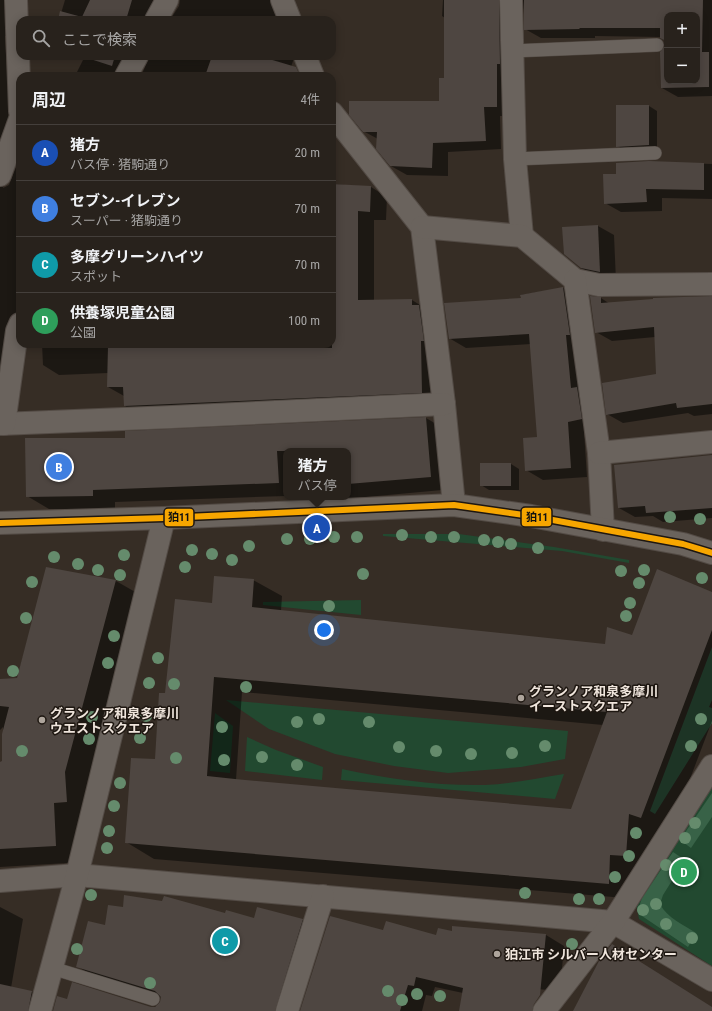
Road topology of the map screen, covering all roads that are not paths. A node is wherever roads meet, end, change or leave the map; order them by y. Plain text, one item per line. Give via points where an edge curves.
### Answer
1 (16, 0) edge
2 (167, 0) edge
3 (282, 0) edge
4 (511, 0) edge
5 (17, 16) edge
6 (158, 16) edge
7 (288, 16) edge
8 (657, 45) dead end
9 (512, 51) junction
10 (18, 60) edge
11 (135, 60) edge
12 (306, 60) edge
13 (19, 72) edge
14 (128, 72) edge
15 (311, 72) edge
16 (336, 118) edge
17 (16, 130) edge
18 (655, 153) dead end
19 (515, 159) junction
20 (0, 175) edge
21 (422, 227) junction
22 (522, 236) junction
23 (575, 280) junction
24 (712, 284) edge
25 (16, 337) edge
26 (444, 404) junction
27 (2, 424) edge
28 (712, 442) edge
29 (599, 453) junction
30 (454, 505) junction
31 (164, 518) junction
32 (0, 523) edge
33 (603, 530) junction
34 (712, 553) edge
35 (712, 766) edge
36 (77, 875) junction
37 (0, 881) edge
38 (323, 896) junction
39 (613, 922) junction
40 (52, 968) junction
41 (712, 980) edge
42 (153, 998) dead end
43 (40, 1011) edge
44 (288, 1011) edge
45 (544, 1011) edge

1 - 5 street
2 - 6 street
3 - 7 street
4 - 9 street
8 - 9 lane
9 - 19 street
10 - 13 street
11 - 14 street
12 - 15 street
16 - 21 street
17 - 20 street
18 - 19 lane
19 - 22 street
21 - 22 street
21 - 26 street
22 - 23 street
23 - 24 street via 599,285
23 - 29 street
25 - 27 street
26 - 27 street
26 - 30 street
28 - 29 street
29 - 33 street
30 - 31 street
30 - 33 street
31 - 32 street
31 - 36 street
33 - 34 street via 683,544
35 - 39 street
36 - 37 street
36 - 38 street
36 - 40 street
38 - 39 street
38 - 44 street
39 - 41 street
39 - 45 street
40 - 42 lane
40 - 43 street

